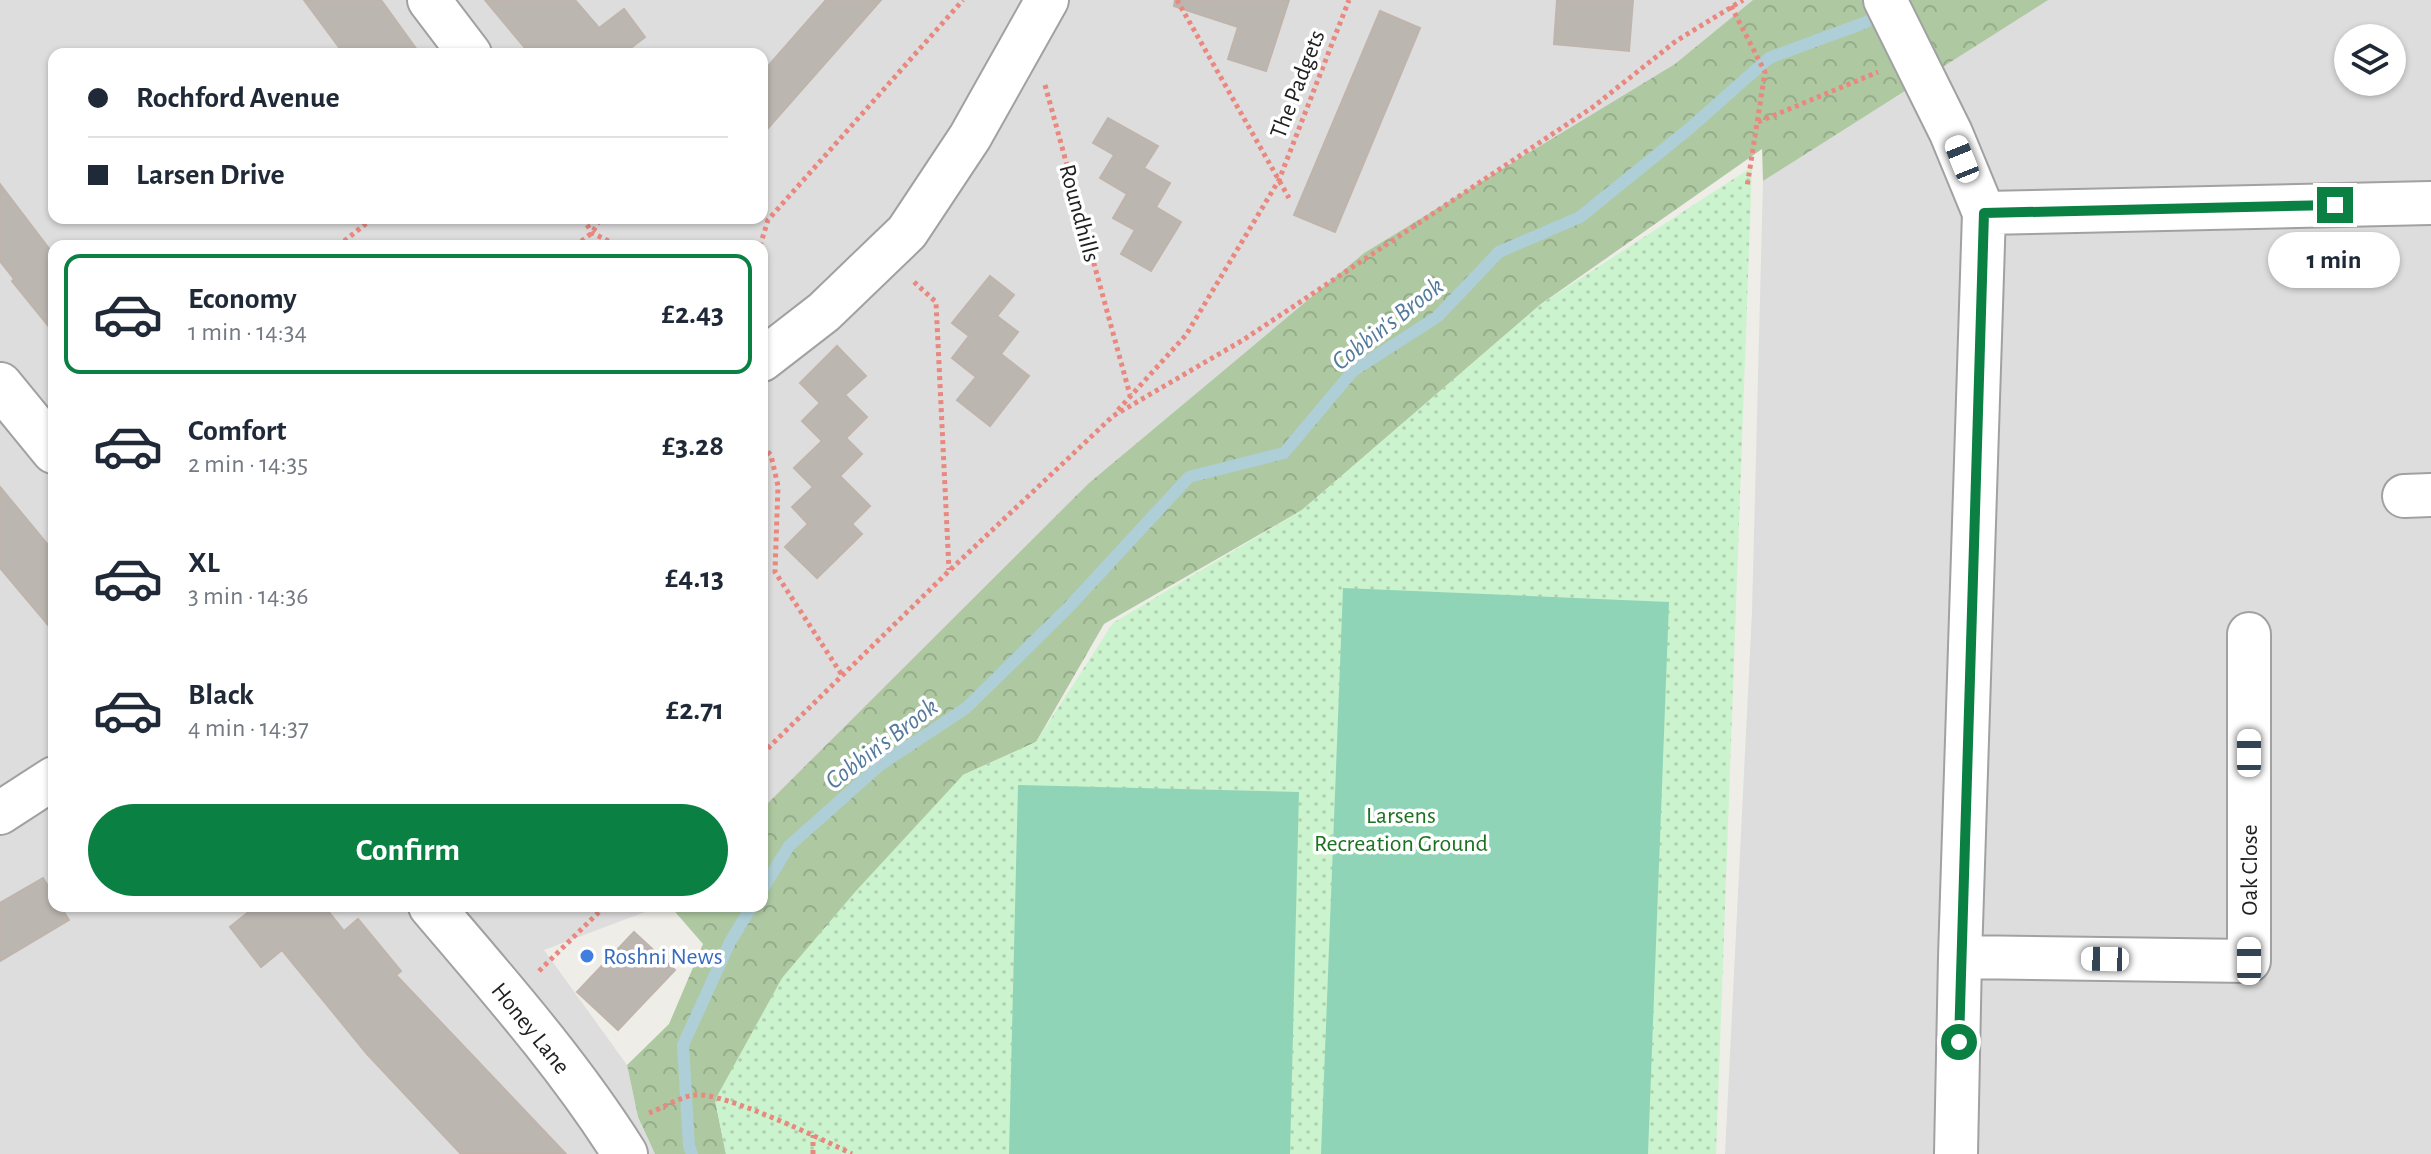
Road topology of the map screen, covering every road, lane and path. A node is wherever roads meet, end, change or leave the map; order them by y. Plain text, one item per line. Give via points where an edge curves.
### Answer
1 (429, 0) edge
2 (963, 0) edge
3 (1177, 0) edge
4 (1349, 0) edge
5 (1743, 0) edge
6 (1885, 0) edge
7 (1731, 6) junction
8 (1038, 15) edge
9 (465, 48) edge
10 (1911, 53) junction
11 (1757, 123) junction
12 (1279, 180) junction
13 (1747, 187) dead end
14 (1289, 198) dead end
15 (2431, 203) edge
16 (1984, 213) junction
17 (768, 216) edge
18 (366, 224) edge
19 (587, 224) edge
20 (597, 224) edge
21 (592, 233) junction
22 (346, 240) edge
23 (583, 240) edge
24 (607, 240) edge
25 (883, 255) junction
26 (768, 355) edge
27 (0, 385) edge
28 (1131, 396) junction
29 (1113, 416) junction
30 (48, 444) edge
31 (768, 452) edge
32 (949, 571) junction
33 (2249, 634) dead end
34 (842, 675) dead end
35 (768, 748) edge
36 (48, 782) edge
37 (0, 813) edge
38 (436, 912) edge
39 (599, 912) edge
40 (1960, 957) junction
41 (510, 999) junction
42 (670, 1105) dead end
43 (813, 1135) junction
44 (625, 1154) edge
45 (813, 1154) edge
46 (852, 1154) edge
47 (1956, 1154) edge

1 - 9 street
2 - 17 path
3 - 12 path
4 - 12 path, The Padgets
5 - 7 path
6 - 10 street
7 - 11 path via 1765,72
7 - 29 path via 1676,41 1593,107 1256,331
8 - 25 street via 962,149 907,232
8 - 28 path, Roundhills
10 - 11 path
10 - 16 street
11 - 13 path
12 - 14 path
12 - 28 path, The Padgets via 1186,335
15 - 16 street
16 - 40 street
18 - 22 path
19 - 21 path
20 - 21 path
21 - 23 path
21 - 24 path
25 - 26 street via 824,312
25 - 32 path via 936,302
27 - 30 street
28 - 29 path, The Padgets
29 - 32 path
31 - 34 path via 778,486 775,572
32 - 35 path
33 - 40 street, Oak Close via 2249,961
36 - 37 street
38 - 41 street, Honey Lane
39 - 41 path
40 - 47 street
41 - 44 street, Honey Lane
42 - 43 path via 694,1095 714,1096
43 - 45 path
43 - 46 path

